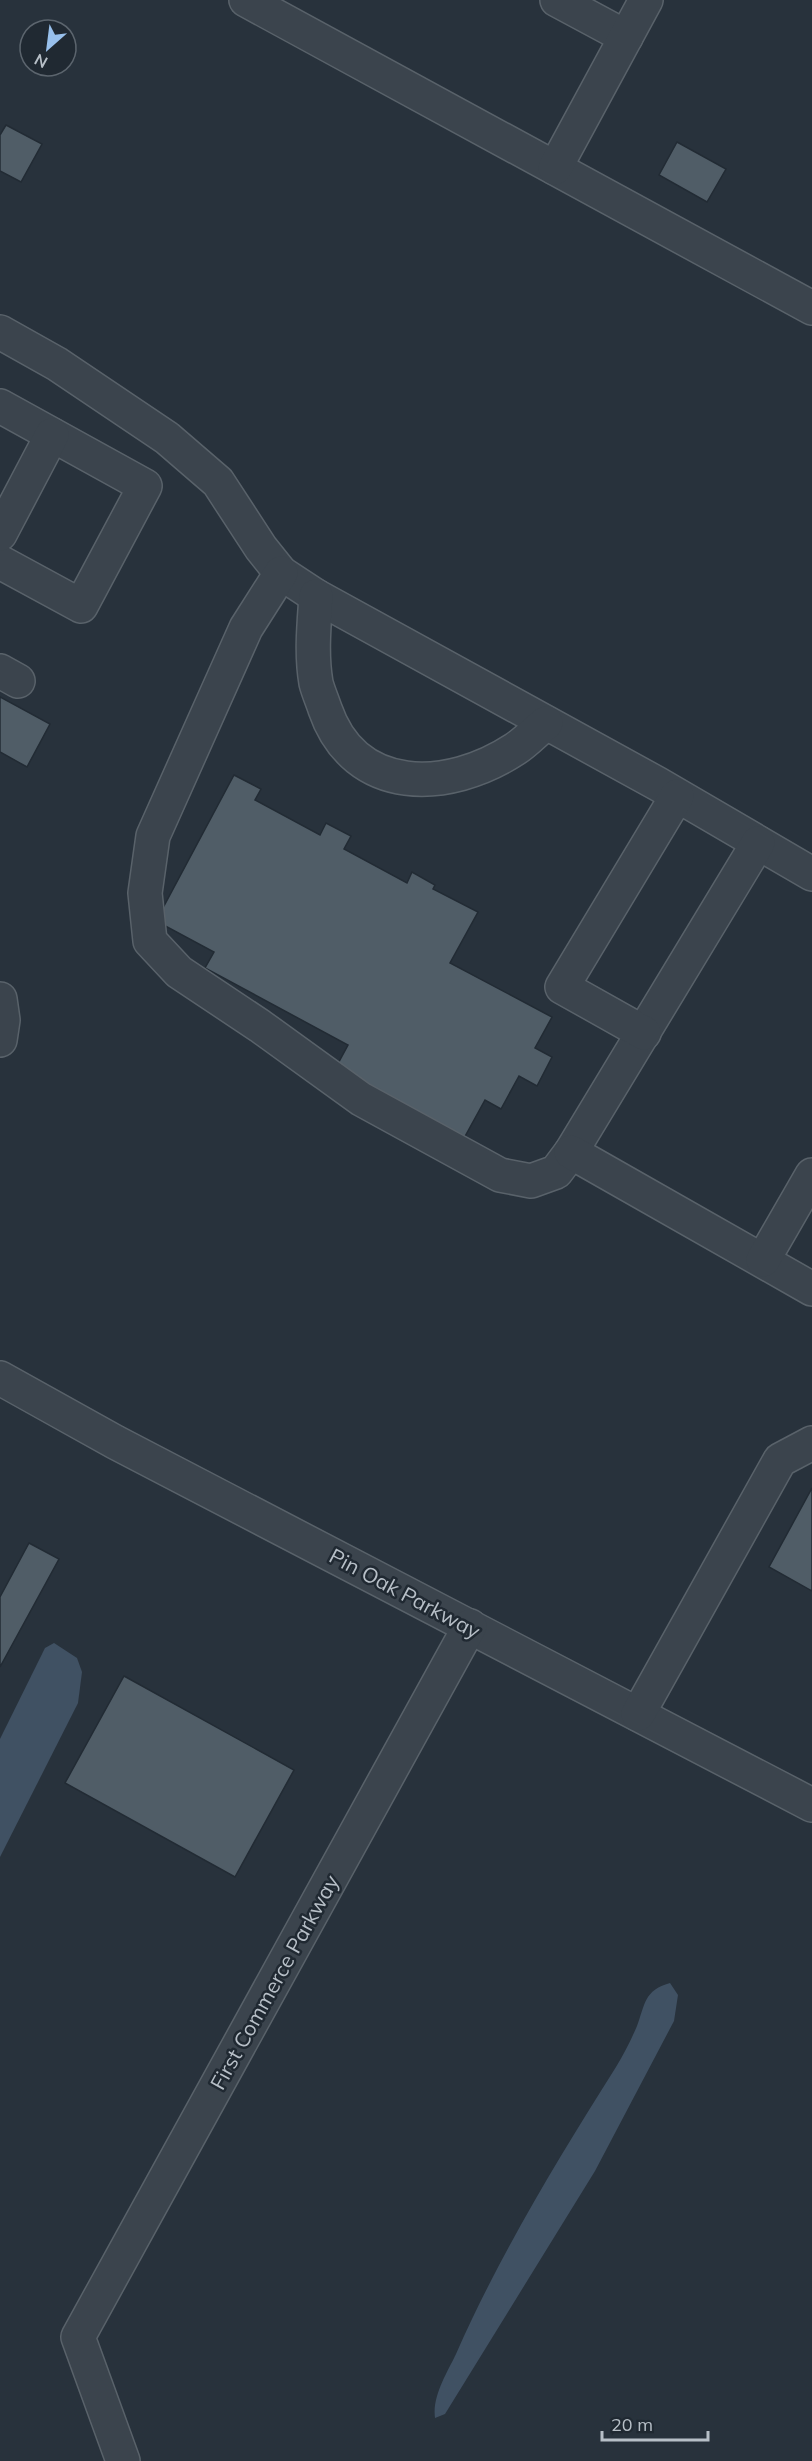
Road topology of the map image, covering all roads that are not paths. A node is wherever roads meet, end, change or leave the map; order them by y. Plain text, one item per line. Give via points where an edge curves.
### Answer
1 (246, 0) edge
2 (557, 0) edge
3 (646, 0) edge
4 (626, 38) junction
5 (555, 168) junction
6 (812, 308) edge
7 (0, 332) edge
8 (0, 405) edge
9 (52, 435) junction
10 (0, 534) edge
11 (0, 562) edge
12 (281, 573) junction
13 (316, 596) junction
14 (546, 723) junction
15 (677, 796) junction
16 (758, 843) junction
17 (812, 874) edge
18 (0, 999) edge
19 (644, 1033) junction
20 (0, 1040) edge
21 (571, 1152) junction
22 (812, 1175) edge
23 (803, 1211) edge
24 (763, 1260) junction
25 (812, 1288) edge
26 (0, 1378) edge
27 (812, 1443) edge
28 (470, 1626) junction
29 (638, 1714) junction
30 (812, 1805) edge
31 (123, 2461) edge

1 - 5 street
2 - 4 street
3 - 4 street
4 - 5 street
5 - 6 street
7 - 12 street via 67,370 167,438 218,482
8 - 9 street
9 - 10 street
9 - 11 street via 145,486 81,606
12 - 13 street
12 - 21 street via 246,628 153,836 145,893 150,941 179,972 361,1099 500,1175 531,1181 556,1172
13 - 14 street
13 - 14 street via 316,684 344,746 360,760 403,779 429,781 456,775 515,749
14 - 15 street
15 - 16 street
15 - 19 street via 562,987
16 - 17 street
16 - 19 street
18 - 20 street
19 - 21 street
21 - 24 street
22 - 23 street
23 - 24 street
24 - 25 street
26 - 28 street, Pin Oak Parkway
27 - 29 street via 780,1460
28 - 29 street, Pin Oak Parkway
28 - 31 street, First Commerce Parkway via 78,2337
29 - 30 street, Pin Oak Parkway

